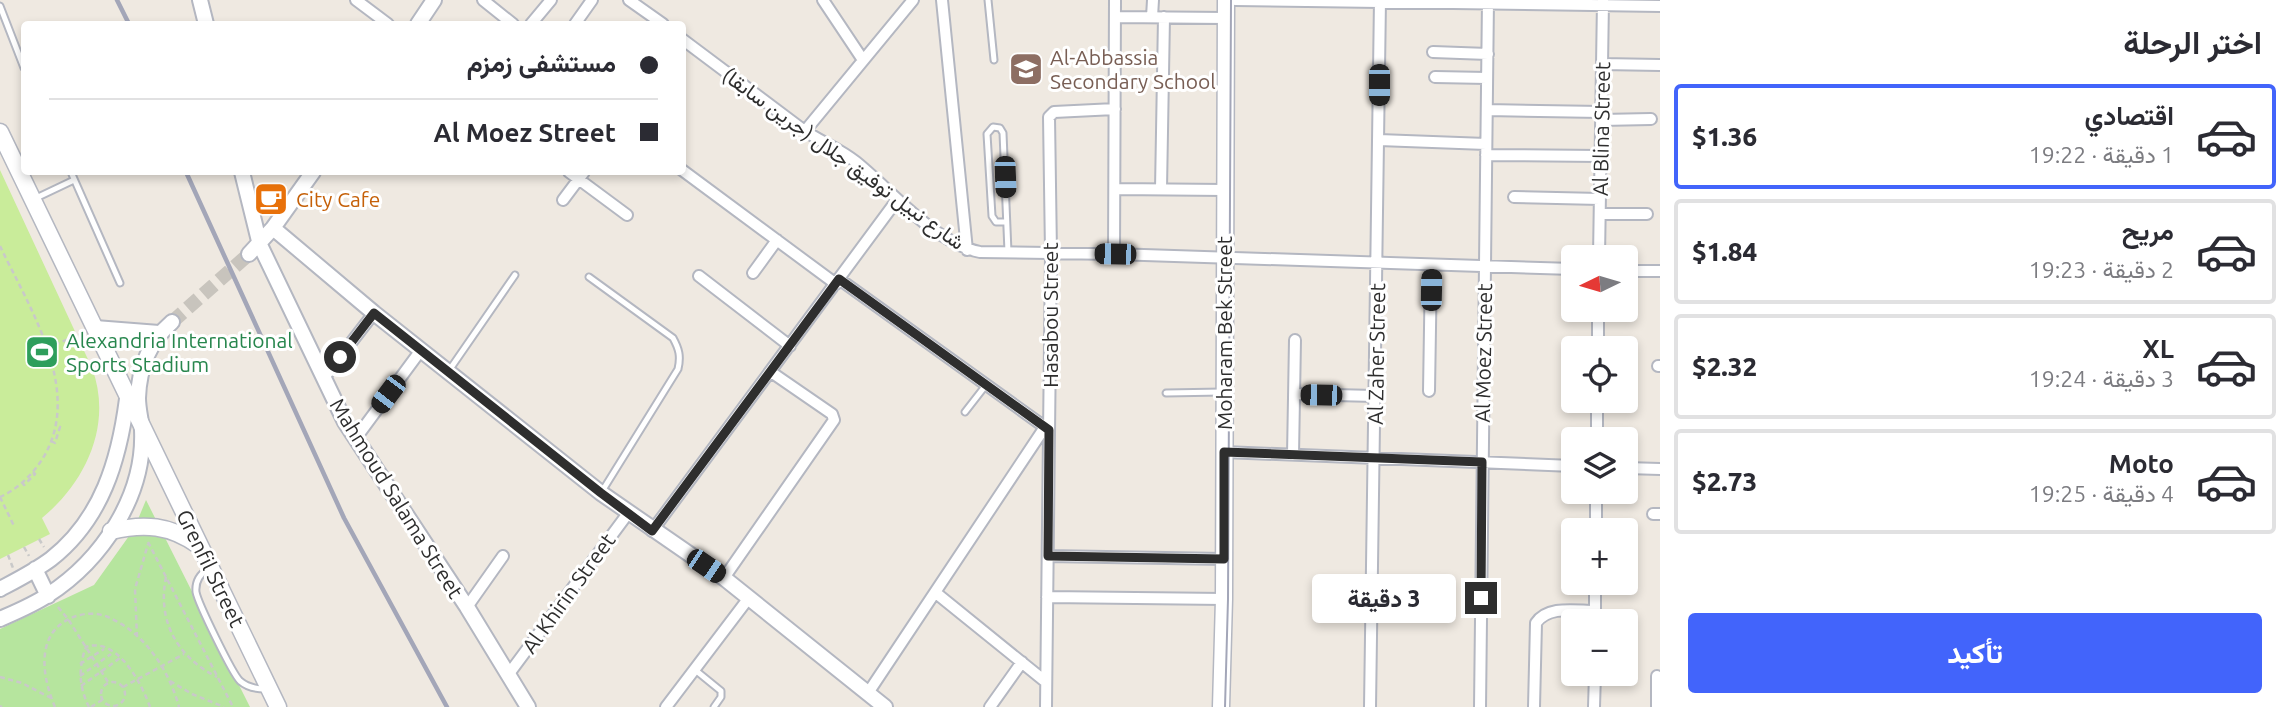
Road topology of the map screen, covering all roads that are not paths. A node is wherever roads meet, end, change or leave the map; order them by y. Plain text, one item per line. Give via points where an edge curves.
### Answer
1 (200, 0) edge
2 (356, 0) edge
3 (434, 0) edge
4 (483, 0) edge
5 (551, 0) edge
6 (592, 0) edge
7 (649, 0) edge
8 (823, 0) edge
9 (913, 0) edge
10 (942, 0) edge
11 (988, 0) edge
12 (1115, 0) edge
13 (1153, 0) edge
14 (1226, 0) edge
15 (1235, 0) edge
16 (1380, 1) edge
17 (1437, 1) edge
18 (1488, 2) edge
19 (1544, 2) edge
20 (634, 3) edge
21 (1603, 3) edge
22 (0, 6) edge
23 (1660, 6) edge
24 (1115, 17) junction
25 (1158, 17) junction
26 (1226, 18) junction
27 (205, 21) edge
28 (384, 21) edge
29 (420, 21) edge
30 (509, 21) edge
31 (534, 21) edge
32 (577, 21) edge
33 (659, 21) edge
34 (686, 42) edge
35 (1433, 52) dead end
36 (1488, 54) junction
37 (21, 60) edge
38 (863, 60) junction
39 (994, 60) dead end
40 (1602, 64) junction
41 (1660, 65) edge
42 (1435, 77) dead end
43 (1487, 78) junction
44 (1115, 110) junction
45 (1487, 110) junction
46 (1601, 116) junction
47 (1651, 119) dead end
48 (805, 131) junction
49 (0, 132) edge
50 (1379, 140) junction
51 (1486, 149) junction
52 (1601, 156) junction
53 (686, 173) edge
54 (72, 175) edge
55 (242, 175) edge
56 (311, 175) edge
57 (581, 175) edge
58 (74, 180) junction
59 (1115, 189) junction
60 (1161, 190) junction
61 (1225, 190) junction
62 (1514, 197) dead end
63 (1600, 199) junction
64 (563, 200) dead end
65 (32, 201) junction
66 (897, 201) junction
67 (1600, 214) junction
68 (1647, 214) dead end
69 (627, 215) dead end
70 (1006, 222) junction
71 (273, 228) junction
72 (777, 240) junction
73 (1599, 245) edge
74 (254, 249) junction
75 (967, 250) junction
76 (1008, 252) junction
77 (1051, 253) junction
78 (1115, 254) junction
79 (1224, 258) junction
80 (1377, 263) junction
81 (1431, 265) junction
82 (1484, 266) junction
83 (1561, 269) edge
84 (1638, 271) edge
85 (1660, 271) edge
86 (753, 273) dead end
87 (515, 275) dead end
88 (699, 276) dead end
89 (589, 277) dead end
90 (838, 282) junction
91 (120, 283) dead end
92 (374, 313) junction
93 (172, 322) tunnel mouth
94 (95, 328) junction
95 (159, 333) junction
96 (1295, 340) dead end
97 (790, 345) junction
98 (421, 350) junction
99 (448, 372) junction
100 (771, 372) junction
101 (323, 379) junction
102 (986, 385) junction
103 (1429, 391) dead end
104 (1224, 392) junction
105 (1166, 393) dead end
106 (1294, 394) junction
107 (1375, 396) junction
108 (127, 398) junction
109 (964, 412) dead end
110 (142, 429) junction
111 (1047, 429) junction
112 (356, 438) junction
113 (1224, 452) junction
114 (1293, 455) junction
115 (1374, 458) junction
116 (1482, 462) junction
117 (1561, 465) edge
118 (1638, 468) edge
119 (1660, 469) edge
120 (601, 493) junction
121 (629, 512) junction
122 (111, 531) junction
123 (652, 531) junction
124 (201, 546) junction
125 (503, 556) dead end
126 (1048, 556) junction
127 (1224, 559) junction
128 (211, 567) junction
129 (35, 569) junction
130 (724, 578) junction
131 (0, 589) edge
132 (936, 593) junction
133 (48, 596) junction
134 (1047, 597) junction
135 (748, 599) junction
136 (1224, 600) junction
137 (467, 607) junction
138 (1561, 612) edge
139 (0, 619) edge
140 (1021, 662) junction
141 (694, 669) junction
142 (508, 675) junction
143 (1657, 676) dead end
144 (1046, 682) junction
145 (1595, 686) edge
146 (270, 688) junction
147 (868, 693) junction
148 (278, 707) edge
149 (528, 707) edge
150 (666, 707) edge
151 (713, 707) edge
152 (885, 707) edge
153 (990, 707) edge
154 (1046, 707) edge
155 (1221, 707) edge
156 (1370, 707) edge
157 (1480, 707) edge
158 (1534, 707) edge
159 (1594, 707) edge
160 (1657, 707) edge

1 - 27 street
2 - 28 street
3 - 29 street
4 - 30 street
5 - 31 street
6 - 32 street
7 - 20 street
8 - 38 street
9 - 38 street
10 - 75 street
11 - 39 lane
12 - 24 street
13 - 25 street
14 - 26 main road, Moharam Bek Street
15 - 16 street
16 - 17 street
16 - 50 street, Al Zaher Street
17 - 18 street
18 - 19 street
18 - 36 street, Al Moez Street
19 - 21 street
20 - 33 street
21 - 23 street
21 - 40 street, Al Blina Street
22 - 37 lane
24 - 25 street
24 - 44 street
25 - 26 street
25 - 60 street
26 - 61 main road, Moharam Bek Street
34 - 48 street, شارع نبيل توفيق جلال (جرين سابقا)
35 - 36 street
36 - 43 street, Al Moez Street
38 - 48 street
40 - 41 street
40 - 46 street, Al Blina Street
42 - 43 street
43 - 45 street, Al Moez Street
44 - 59 street
44 - 77 street, Hasabou Street via 1049,115
45 - 46 street
45 - 51 street, Al Moez Street
46 - 47 street
46 - 52 street, Al Blina Street
48 - 66 street, شارع نبيل توفيق جلال (جرين سابقا) via 856,162
49 - 65 main road, Grenfil Street
50 - 51 street
50 - 80 street, Al Zaher Street
51 - 52 street
51 - 82 street, Al Moez Street
52 - 63 street, Al Blina Street
53 - 72 street
54 - 58 lane
55 - 74 street, Mahmoud Salama Street
56 - 71 street
57 - 64 street
57 - 69 street
58 - 65 lane
58 - 91 lane
59 - 60 street
59 - 78 street
60 - 61 street
61 - 79 main road, Moharam Bek Street
62 - 63 street
63 - 67 street, Al Blina Street
65 - 94 main road, Grenfil Street
66 - 75 street, شارع نبيل توفيق جلال (جرين سابقا)
66 - 90 street
67 - 68 street
67 - 73 street, Al Blina Street
70 - 70 lane via 1003,133 993,127 988,132 992,218
70 - 76 lane
71 - 74 street
71 - 92 street
72 - 86 street
72 - 90 street
74 - 101 street, Mahmoud Salama Street
75 - 76 street, شارع نبيل توفيق جلال (جرين سابقا)
76 - 77 street, شارع نبيل توفيق جلال (جرين سابقا)
77 - 78 street, شارع نبيل توفيق جلال (جرين سابقا)
77 - 111 street, Hasabou Street
78 - 79 street, شارع نبيل توفيق جلال (جرين سابقا)
79 - 80 street, شارع نبيل توفيق جلال (جرين سابقا)
79 - 104 main road, Moharam Bek Street
80 - 81 street, شارع نبيل توفيق جلال (جرين سابقا)
80 - 107 street, Al Zaher Street
81 - 82 street, شارع نبيل توفيق جلال (جرين سابقا)
81 - 103 street
82 - 83 street, شارع نبيل توفيق جلال (جرين سابقا)
82 - 116 street, Al Moez Street
84 - 85 street
87 - 99 lane
88 - 97 street
89 - 120 lane via 673,338 680,358 678,369
90 - 97 street
90 - 102 street
92 - 98 street
92 - 101 street
93 - 95 street
94 - 95 street
94 - 108 main road, Grenfil Street
95 - 110 street via 140,379
96 - 106 street
97 - 100 street
98 - 99 street
98 - 112 street
99 - 120 street
100 - 123 street
100 - 130 street via 834,419
101 - 112 street, Mahmoud Salama Street
102 - 109 lane
102 - 111 street
104 - 105 lane
104 - 113 main road, Moharam Bek Street
106 - 107 street
106 - 114 street
107 - 115 street, Al Zaher Street
108 - 110 main road, Grenfil Street
108 - 129 street via 117,457 97,505 68,543
110 - 122 street via 133,488
110 - 124 main road, Grenfil Street
111 - 126 street, Hasabou Street
111 - 132 street
112 - 137 street, Mahmoud Salama Street
113 - 114 street
113 - 127 main road, Moharam Bek Street
114 - 115 street
115 - 116 street
115 - 156 street, Al Zaher Street
116 - 117 street
116 - 157 street, Al Moez Street
118 - 119 street
120 - 121 street
121 - 123 street
121 - 142 street, Al Khirin Street
122 - 124 main road via 156,526
122 - 133 street via 82,568
123 - 130 street
124 - 128 main road, Grenfil Street
125 - 137 street
126 - 127 street
126 - 134 street, Hasabou Street
127 - 136 main road, Moharam Bek Street
128 - 146 main road, Grenfil Street
128 - 146 lane via 197,583 198,598 235,674 246,685
129 - 131 street
129 - 133 street
130 - 135 street
132 - 140 street
132 - 147 street
133 - 139 street
134 - 136 street
134 - 144 street, Hasabou Street
135 - 141 street
135 - 147 street
136 - 155 main road, Moharam Bek Street
137 - 142 street, Mahmoud Salama Street
138 - 158 street via 1550,611 1540,617 1534,629
140 - 144 street
140 - 153 street
141 - 150 street
141 - 151 lane via 721,691
142 - 149 street, Mahmoud Salama Street
143 - 160 street
144 - 154 street, Hasabou Street
145 - 159 street
146 - 148 main road, Grenfil Street
147 - 152 street

